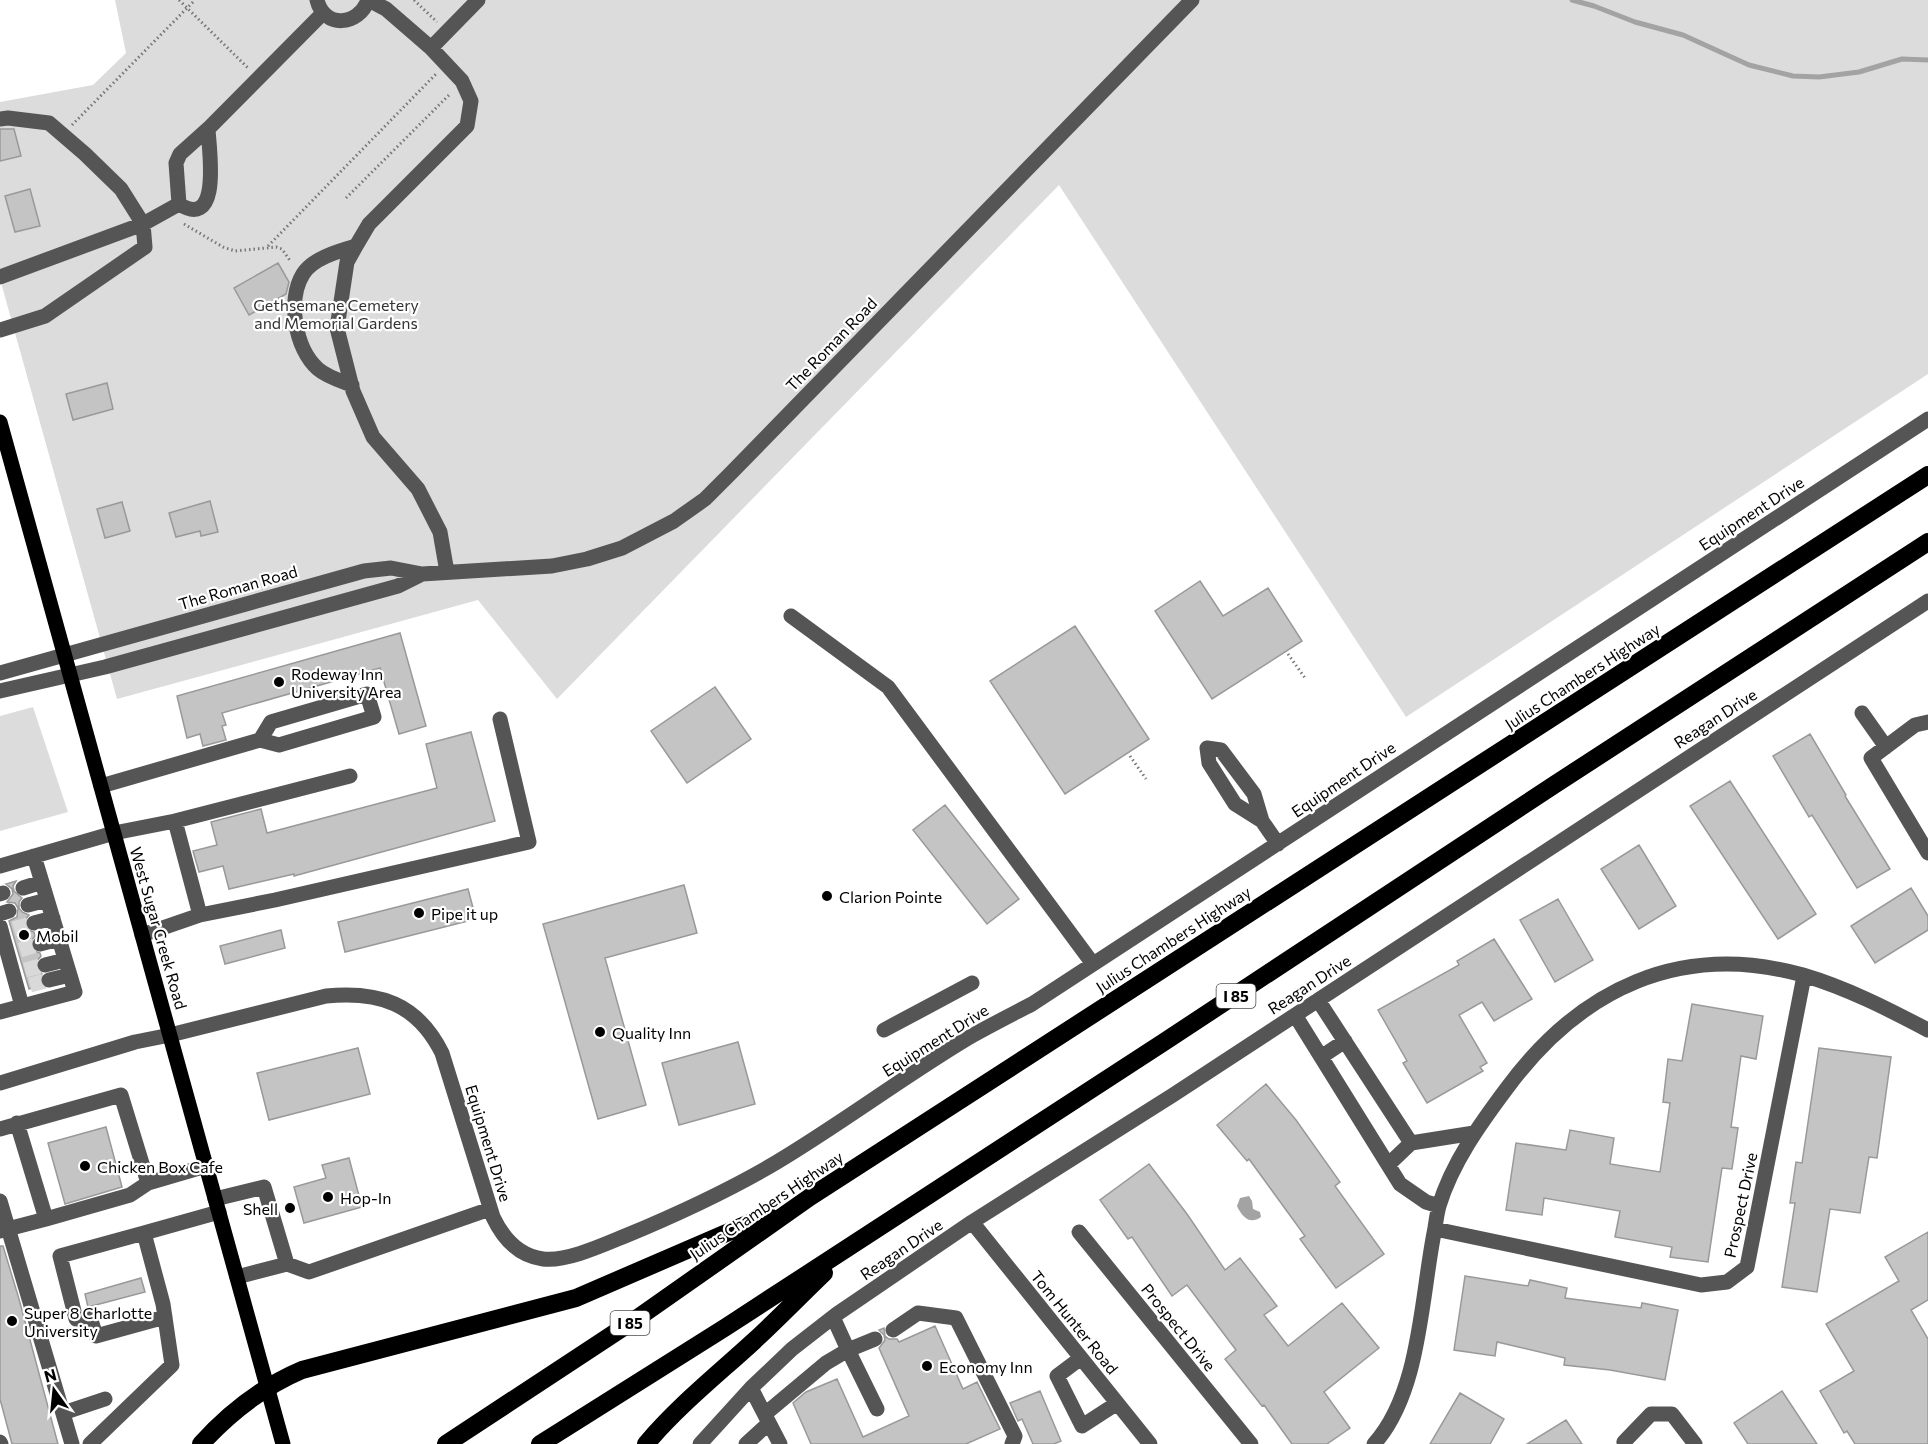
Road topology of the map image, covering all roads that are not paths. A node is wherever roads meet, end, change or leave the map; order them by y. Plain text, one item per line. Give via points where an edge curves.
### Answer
1 (369, 0) edge
2 (478, 0) edge
3 (1192, 0) edge
4 (320, 6) edge
5 (431, 48) junction
6 (0, 119) edge
7 (208, 129) junction
8 (179, 204) junction
9 (143, 224) junction
10 (356, 246) junction
11 (0, 278) edge
12 (0, 330) edge
13 (352, 385) junction
14 (1928, 419) edge
15 (0, 422) edge
16 (1928, 475) edge
17 (1928, 542) edge
18 (447, 572) junction
19 (422, 574) junction
20 (1928, 601) edge
21 (791, 616) dead end
22 (65, 654) junction
23 (0, 673) edge
24 (71, 674) junction
25 (0, 691) edge
26 (1862, 713) dead end
27 (500, 719) dead end
28 (1928, 722) edge
29 (260, 741) junction
30 (1886, 747) junction
31 (350, 776) dead end
32 (101, 786) junction
33 (175, 821) junction
34 (1262, 821) junction
35 (114, 833) junction
36 (1278, 844) junction
37 (1928, 853) edge
38 (34, 856) junction
39 (0, 866) edge
40 (42, 882) junction
41 (22, 888) dead end
42 (47, 900) junction
43 (28, 905) tunnel mouth
44 (200, 915) junction
45 (53, 918) junction
46 (33, 923) tunnel mouth
47 (5, 929) edge
48 (142, 935) junction
49 (59, 939) junction
50 (40, 944) tunnel mouth
51 (1093, 964) junction
52 (68, 967) junction
53 (47, 973) tunnel mouth
54 (1804, 976) junction
55 (972, 982) dead end
56 (1318, 1000) junction
57 (22, 1006) junction
58 (0, 1012) edge
59 (1295, 1015) junction
60 (884, 1030) dead end
61 (1928, 1030) edge
62 (170, 1035) junction
63 (1345, 1041) junction
64 (1321, 1057) junction
65 (0, 1083) edge
66 (17, 1123) junction
67 (0, 1129) edge
68 (1474, 1133) junction
69 (1411, 1143) junction
70 (1389, 1164) junction
71 (206, 1166) junction
72 (148, 1183) junction
73 (810, 1197) junction
74 (0, 1201) edge
75 (217, 1206) junction
76 (1439, 1206) junction
77 (490, 1209) junction
78 (46, 1219) junction
79 (972, 1222) junction
80 (1435, 1229) junction
81 (4, 1230) edge
82 (1079, 1232) dead end
83 (144, 1233) junction
84 (854, 1243) junction
85 (287, 1264) junction
86 (237, 1277) junction
87 (165, 1317) junction
88 (833, 1317) junction
89 (893, 1330) dead end
90 (875, 1339) dead end
91 (848, 1350) junction
92 (1081, 1358) junction
93 (267, 1387) junction
94 (751, 1388) junction
95 (105, 1399) dead end
96 (1116, 1404) junction
97 (877, 1409) dead end
98 (63, 1413) junction
99 (767, 1419) junction
100 (72, 1444) edge
101 (90, 1444) edge
102 (201, 1444) edge
103 (284, 1444) edge
104 (446, 1444) edge
105 (540, 1444) edge
106 (646, 1444) edge
107 (700, 1444) edge
108 (746, 1444) edge
109 (780, 1444) edge
110 (1012, 1444) edge
111 (1150, 1444) edge
112 (1251, 1444) edge
113 (1374, 1444) edge
114 (1625, 1444) edge
115 (1695, 1444) edge

1 - 4 street via 361,14 346,21 337,21
1 - 5 street via 386,9
2 - 5 street
3 - 18 street, The Roman Road via 705,499 639,541 588,559 552,566
4 - 7 street via 259,78
5 - 10 street via 462,81 471,101 467,126 369,224
6 - 9 street via 49,123 121,189
7 - 8 street via 180,154 176,163
7 - 8 street via 211,164 207,200 196,210
8 - 9 street
9 - 11 street
9 - 12 street via 145,247 45,316
10 - 13 street via 346,262 337,328
10 - 13 street via 315,262 304,273 295,316 297,333 309,360 319,371
13 - 18 street via 373,437 418,489 429,510 440,532
14 - 36 street, Equipment Drive
15 - 22 main road, West Sugar Creek Road
16 - 73 highway, Julius Chambers Highway / I 85
17 - 84 highway, I 85
18 - 19 street, The Roman Road
19 - 22 street, The Roman Road via 391,568 364,571
19 - 24 street, The Roman Road via 398,586
20 - 56 street, Reagan Drive
21 - 51 street via 888,687
22 - 23 street, The Roman Road
22 - 24 main road, West Sugar Creek Road
24 - 25 street, The Roman Road
24 - 32 main road, West Sugar Creek Road
26 - 30 street
27 - 44 street via 529,842
28 - 30 street via 1915,725
29 - 29 street via 279,745 374,717 367,694 271,722
29 - 32 street
30 - 37 street via 1871,758
31 - 33 street
32 - 35 main road, West Sugar Creek Road
33 - 35 street
33 - 44 street
34 - 34 street via 1254,794 1221,750 1207,748 1209,763 1235,804
34 - 36 street
35 - 38 street
35 - 48 main road, West Sugar Creek Road
36 - 51 street, Equipment Drive
38 - 39 street
38 - 40 street
40 - 41 street
40 - 42 street
42 - 43 street
42 - 45 street
44 - 48 street
45 - 46 street
45 - 49 street
47 - 57 street via 21,979
48 - 62 main road, West Sugar Creek Road
49 - 50 street
49 - 52 street
51 - 77 street, Equipment Drive via 1032,1004 966,1039 727,1191 606,1244 560,1258 542,1259 512,1245 500,1233
52 - 53 street
52 - 57 street via 75,992
54 - 61 street via 1866,999
54 - 68 street via 1712,963 1687,966 1620,987 1554,1034 1524,1065
54 - 80 street, Prospect Drive via 1747,1267 1727,1282 1701,1285
55 - 60 street
56 - 59 street, Reagan Drive
56 - 63 street
57 - 58 street
59 - 64 street
59 - 79 street, Reagan Drive
62 - 65 street, Equipment Drive
62 - 71 main road, West Sugar Creek Road
62 - 77 street, Equipment Drive via 326,996 374,996 397,1004 429,1030 446,1060
63 - 64 street
63 - 69 street
64 - 70 street
66 - 67 street
66 - 72 street via 121,1095
66 - 78 street
68 - 69 street
68 - 76 street
69 - 70 street
70 - 76 street via 1400,1184
71 - 72 street
71 - 75 main road, West Sugar Creek Road
72 - 78 street via 130,1195
73 - 93 highway via 576,1298 302,1370
73 - 104 highway, Julius Chambers Highway / I 85 via 639,1317
74 - 81 street
75 - 83 street
75 - 85 street via 264,1187
75 - 86 main road, West Sugar Creek Road
76 - 80 street
77 - 85 street via 309,1272
78 - 81 street
79 - 88 street, Reagan Drive
79 - 92 street, Tom Hunter Road
80 - 113 street via 1406,1390
81 - 98 street
82 - 112 street, Prospect Drive
83 - 87 street
83 - 87 street via 60,1256 76,1319 90,1317 96,1336
84 - 105 highway, I 85
84 - 106 highway via 666,1420
85 - 86 street
86 - 93 main road, West Sugar Creek Road
87 - 101 street via 172,1365
88 - 91 street
88 - 94 street, Reagan Drive
89 - 110 street via 918,1313 956,1318 1015,1436
90 - 91 street
91 - 97 street
91 - 99 street via 826,1363
92 - 96 street, Tom Hunter Road
92 - 96 street via 1057,1376 1082,1426
93 - 102 highway via 226,1417
93 - 103 main road, West Sugar Creek Road
94 - 99 street
94 - 107 street, Reagan Drive
95 - 98 street
96 - 111 street, Tom Hunter Road
98 - 100 street
99 - 108 street
99 - 109 street
114 - 115 street via 1651,1414 1671,1414

